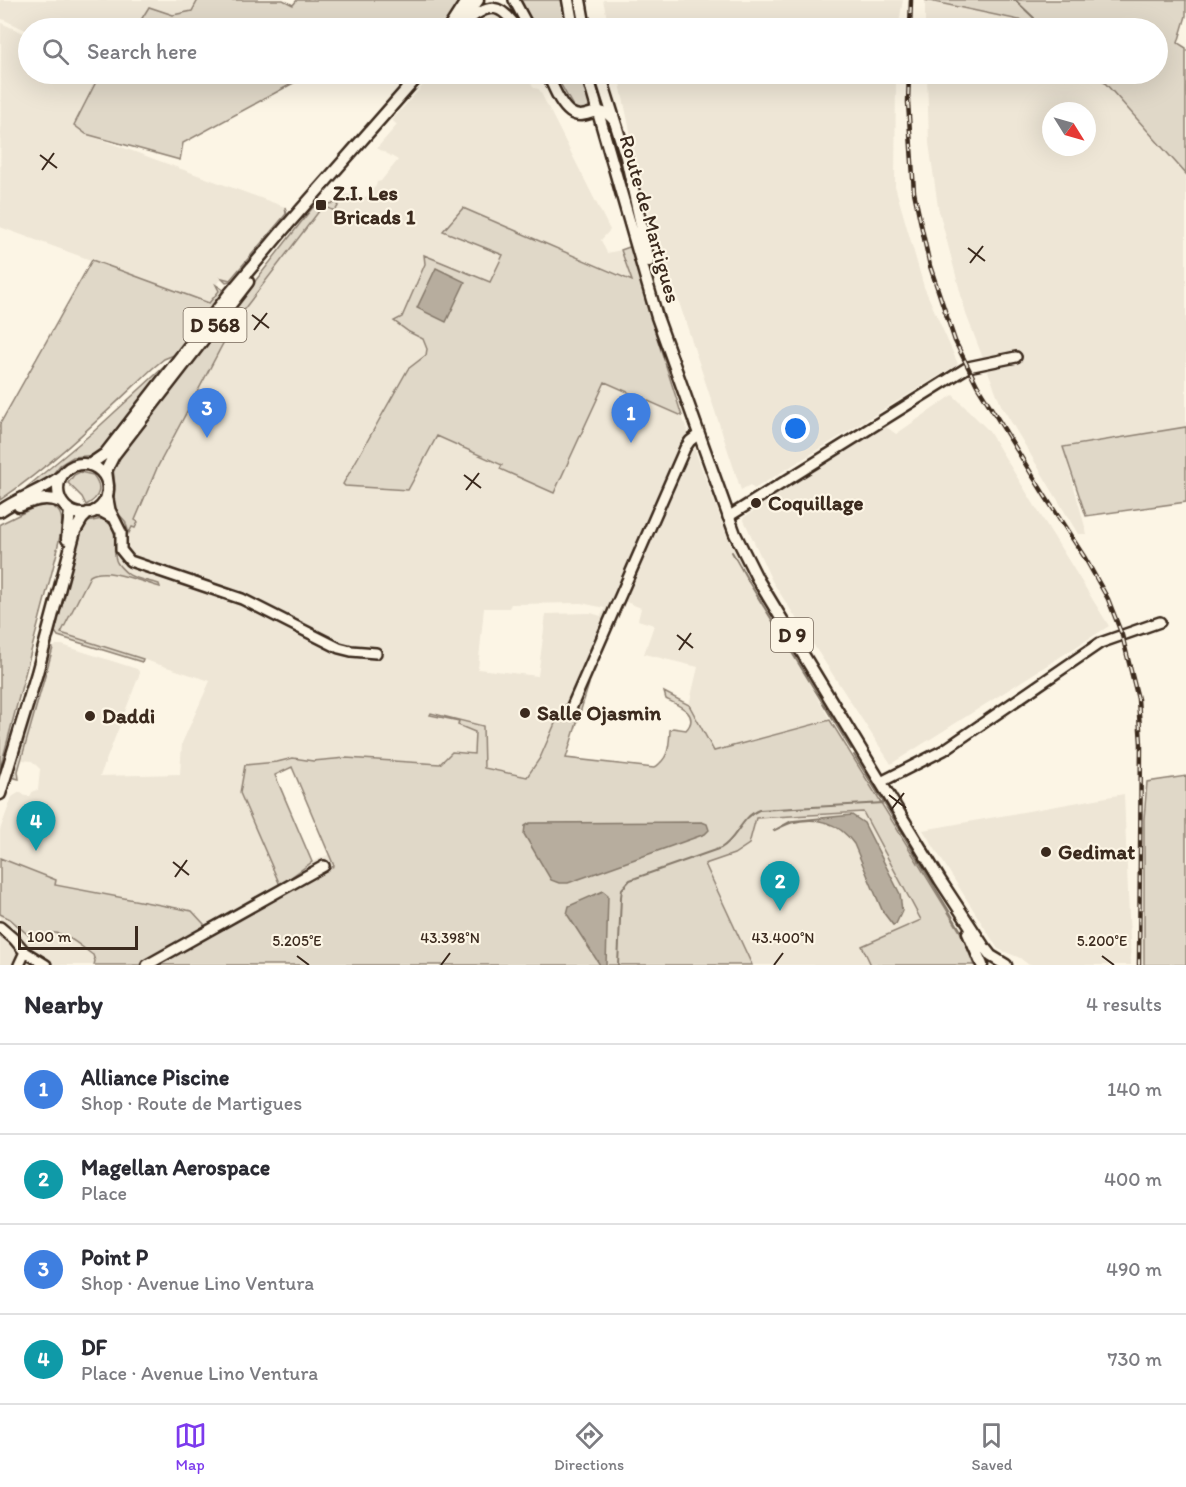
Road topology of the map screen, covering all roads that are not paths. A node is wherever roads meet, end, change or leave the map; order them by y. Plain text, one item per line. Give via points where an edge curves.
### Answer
1 (467, 0) edge
2 (478, 0) edge
3 (514, 0) edge
4 (568, 0) edge
5 (580, 0) edge
6 (455, 18) edge
7 (465, 18) edge
8 (471, 18) edge
9 (509, 18) edge
10 (524, 18) edge
11 (571, 18) edge
12 (583, 18) edge
13 (409, 84) edge
14 (552, 84) edge
15 (590, 84) edge
16 (603, 84) edge
17 (598, 111) junction
18 (615, 123) junction
19 (302, 209) junction
20 (1016, 357) dead end
21 (678, 374) junction
22 (699, 434) junction
23 (89, 465) junction
24 (62, 476) junction
25 (108, 490) junction
26 (61, 502) junction
27 (0, 511) edge
28 (70, 511) junction
29 (91, 512) junction
30 (0, 516) edge
31 (728, 517) junction
32 (115, 519) junction
33 (1160, 622) dead end
34 (376, 653) dead end
35 (25, 708) junction
36 (569, 713) dead end
37 (881, 782) junction
38 (0, 794) edge
39 (324, 866) dead end
40 (940, 880) junction
41 (0, 927) edge
42 (24, 952) junction
43 (20, 965) edge
44 (46, 965) edge
45 (147, 965) edge
46 (982, 965) edge
47 (1006, 965) edge

1 - 6 main road
2 - 7 main road
3 - 10 street
4 - 11 main road
5 - 12 main road
8 - 9 street via 487,8 495,8
13 - 19 main road, D 568
14 - 17 street via 571,113
15 - 17 main road, Route de Martigues / D 9
16 - 18 main road, Route de Martigues / D 9
17 - 18 street via 604,111
17 - 21 main road, Route de Martigues / D 9 via 657,317
18 - 21 main road, Route de Martigues / D 9
19 - 23 main road, D 568 via 230,293 105,454
19 - 25 main road, D 568 via 114,455 106,471
20 - 31 street via 968,367
21 - 22 main road, Route de Martigues / D 9
22 - 31 main road, Route de Martigues / D 9
22 - 36 street via 685,448
23 - 24 main road via 75,465
23 - 25 main road via 100,470
24 - 26 main road via 58,491
24 - 27 main road
25 - 29 main road via 104,502
25 - 32 street via 108,504
26 - 28 main road
26 - 30 main road via 40,498
28 - 29 main road
28 - 35 main road via 68,534
29 - 32 street via 102,512
29 - 35 main road via 75,531
31 - 37 main road, Route de Martigues / D 9 via 758,580
32 - 34 street via 121,532 122,553 134,563 242,599 339,648
33 - 37 street via 1100,644 944,750
35 - 38 main road
37 - 40 main road, Route de Martigues / D 9
39 - 45 street
40 - 46 main road, Route de Martigues / D 9
40 - 47 main road, Route de Martigues / D 9 via 984,947
41 - 42 street
42 - 43 street
42 - 44 street

